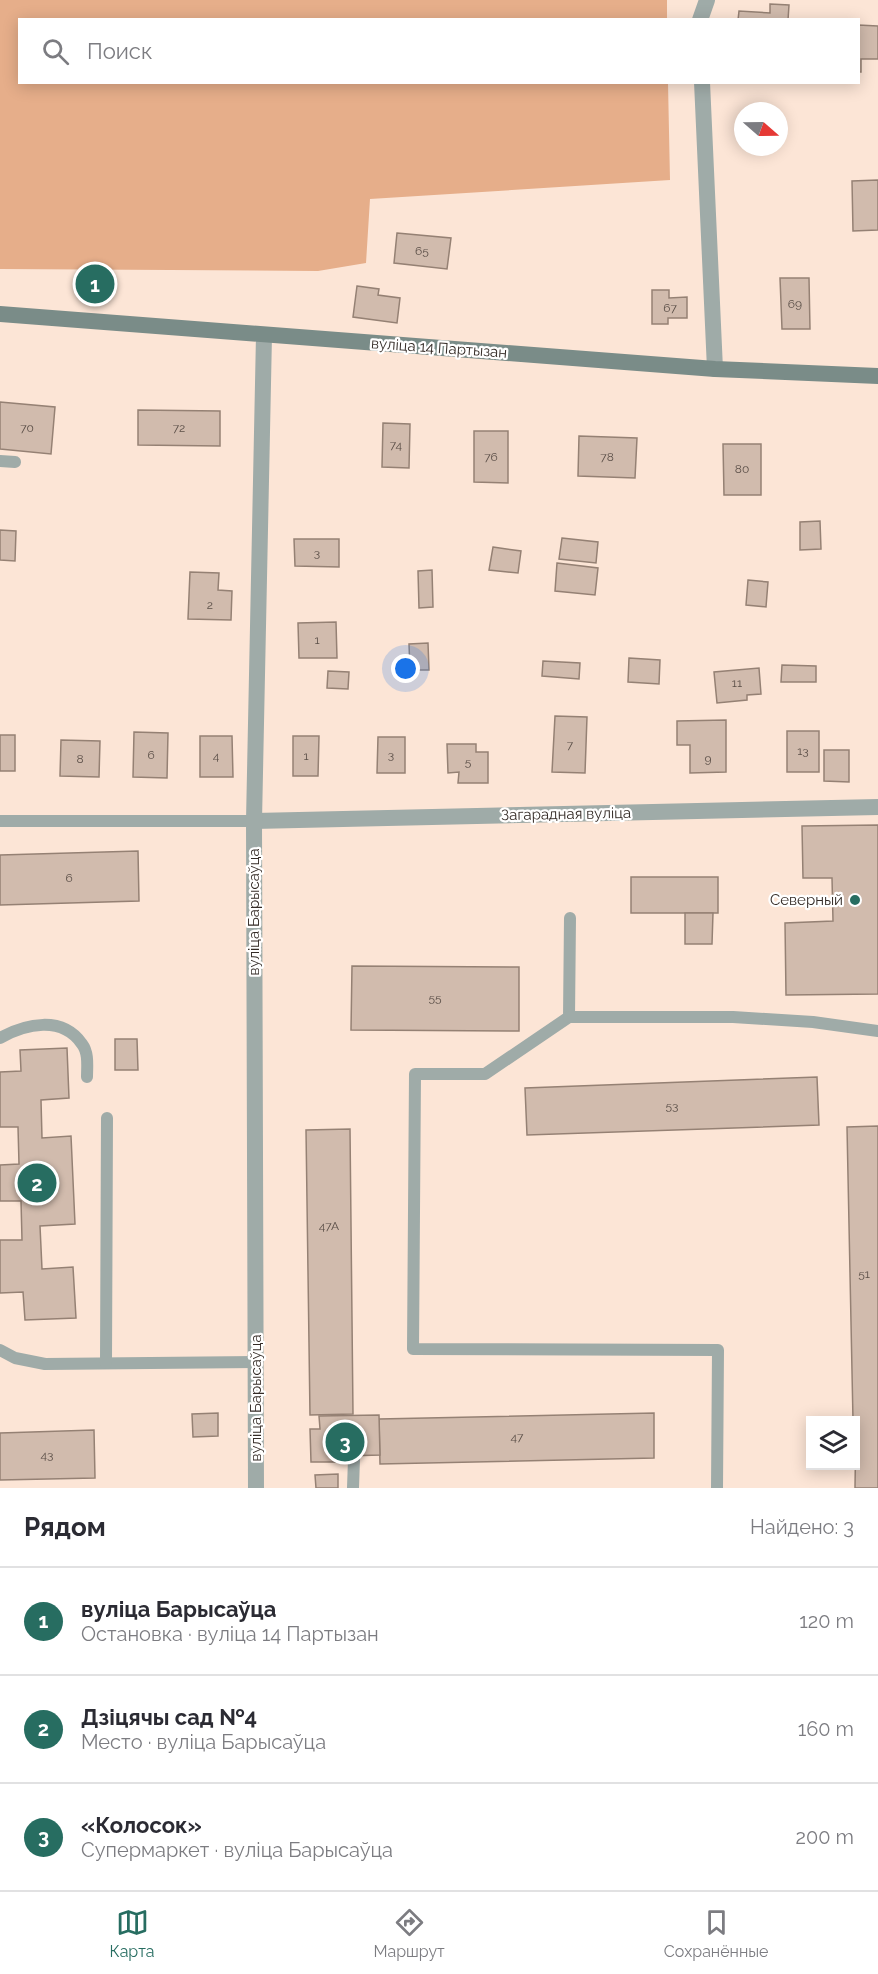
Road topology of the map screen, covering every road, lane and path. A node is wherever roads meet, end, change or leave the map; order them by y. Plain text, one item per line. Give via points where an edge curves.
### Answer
1 (707, 0) edge
2 (701, 18) edge
3 (702, 84) edge
4 (0, 314) edge
5 (264, 336) junction
6 (715, 369) junction
7 (878, 376) edge
8 (0, 461) edge
9 (15, 462) dead end
10 (878, 807) edge
11 (0, 821) edge
12 (254, 821) junction
13 (570, 918) dead end
14 (569, 1017) junction
15 (878, 1031) edge
16 (0, 1038) edge
17 (87, 1077) dead end
18 (107, 1118) dead end
19 (0, 1350) edge
20 (256, 1362) junction
21 (106, 1363) junction
22 (354, 1459) dead end
23 (256, 1488) edge
24 (353, 1488) edge
25 (717, 1488) edge

1 - 2 street
3 - 6 street
4 - 5 main road, вуліца 14 Партызан
5 - 6 main road, вуліца 14 Партызан
5 - 12 street, вуліца Барысаўца
6 - 7 main road, вуліца 14 Партызан
8 - 9 lane
10 - 12 street, Загарадная вуліца
11 - 12 lane
12 - 20 street, вуліца Барысаўца
13 - 14 lane
14 - 15 lane via 733,1017
14 - 25 lane via 484,1074 415,1074 413,1349 718,1350
16 - 17 lane via 34,1024 56,1026 83,1044
18 - 21 lane
19 - 21 lane via 15,1358 45,1364
20 - 21 lane
20 - 23 street, вуліца Барысаўца
22 - 24 lane

